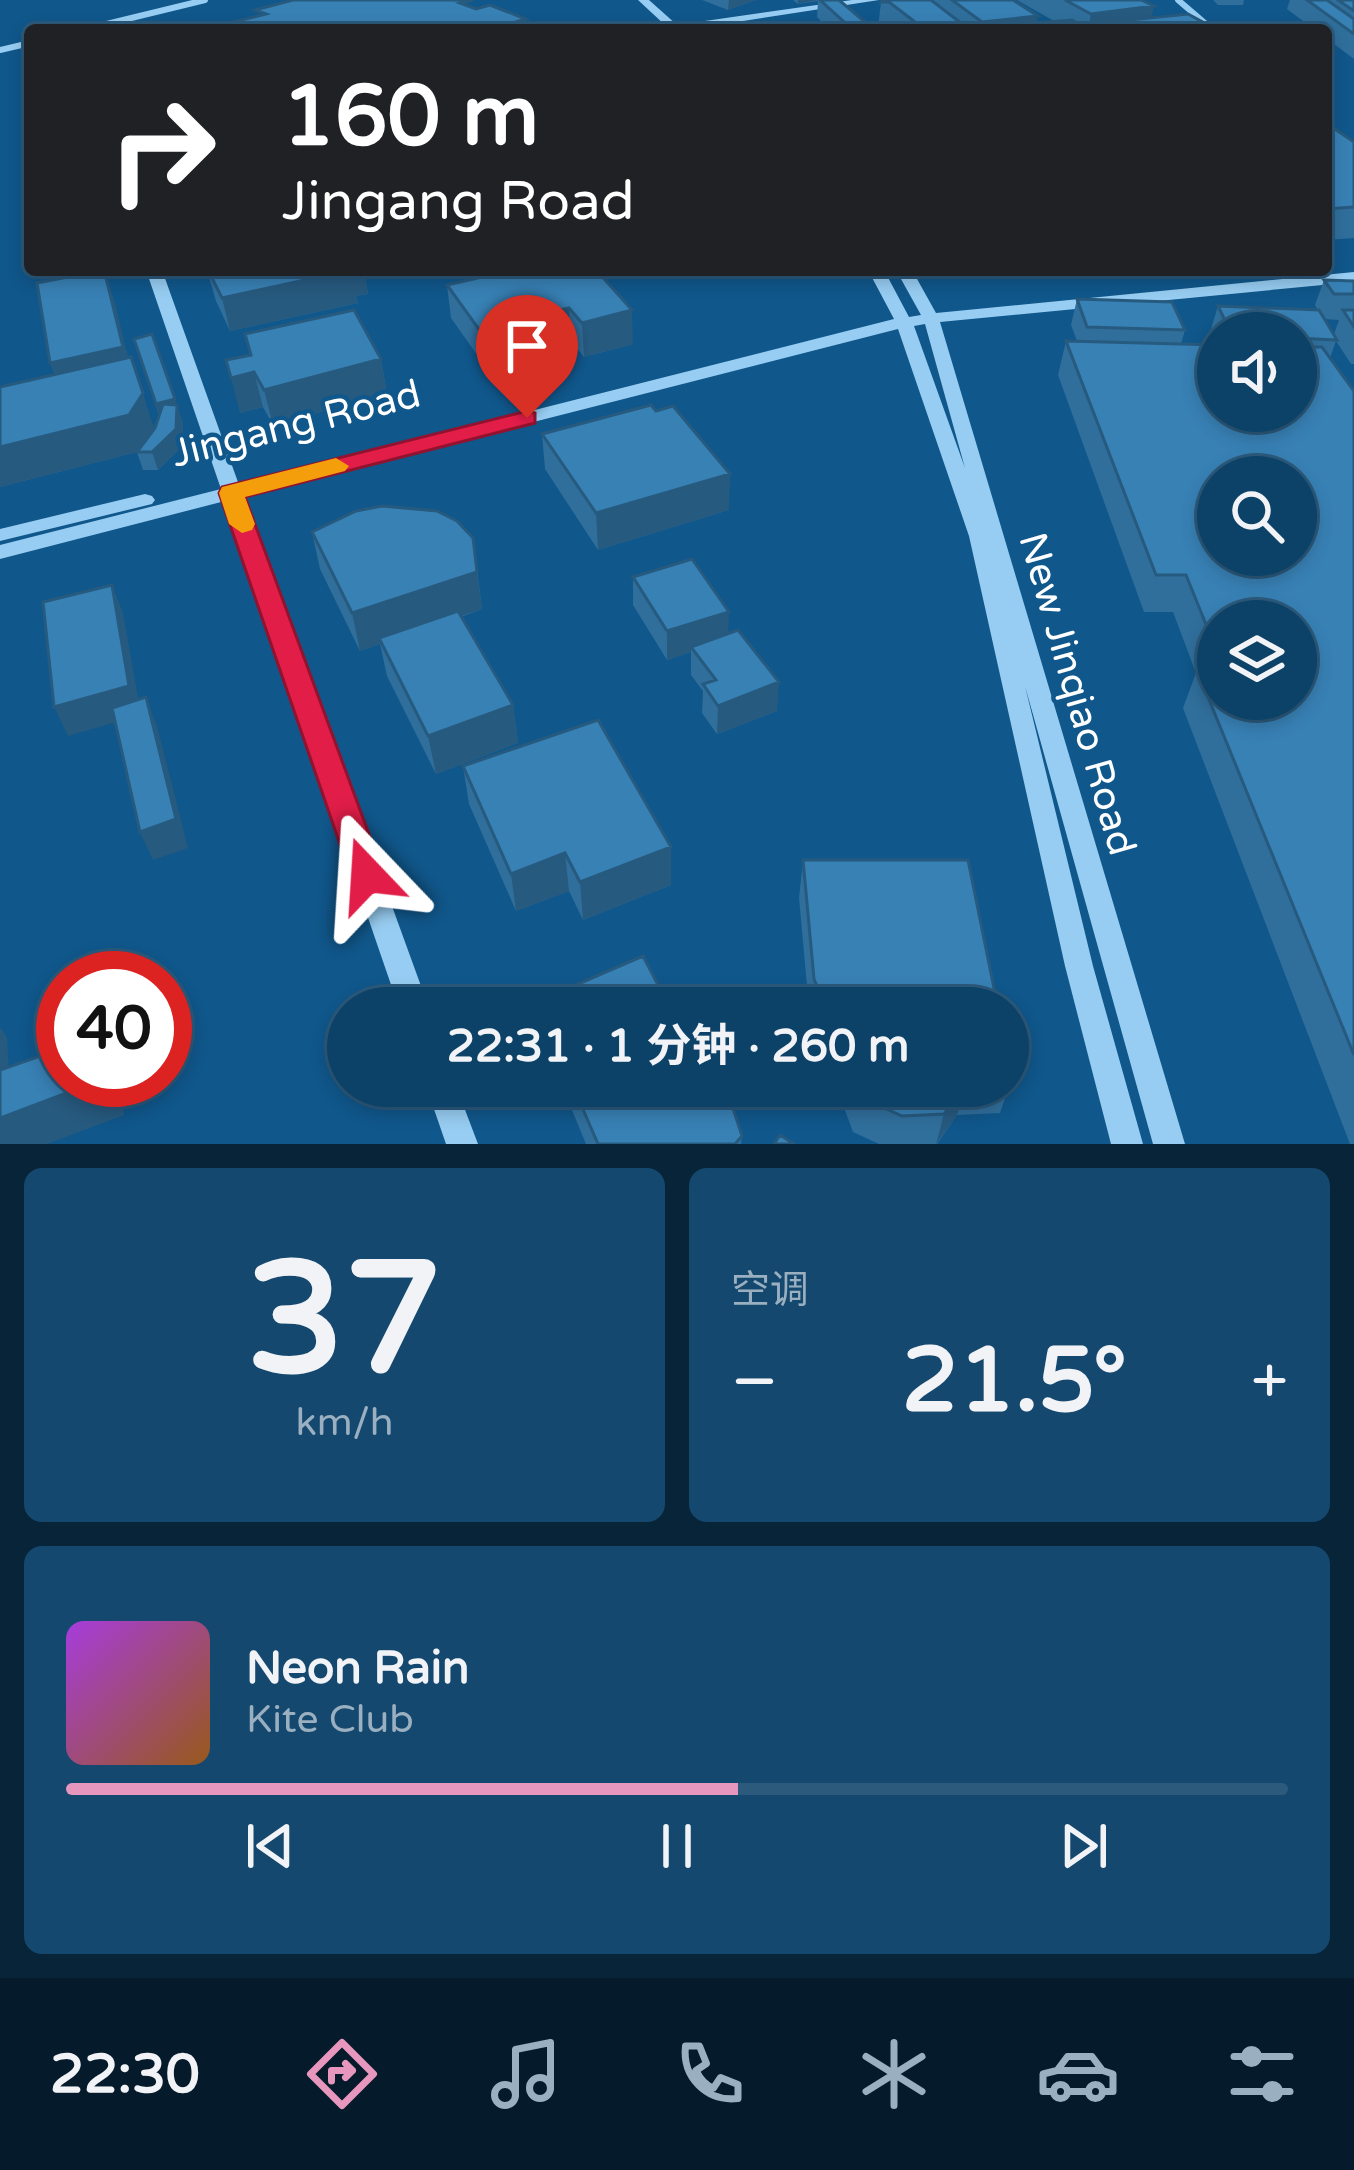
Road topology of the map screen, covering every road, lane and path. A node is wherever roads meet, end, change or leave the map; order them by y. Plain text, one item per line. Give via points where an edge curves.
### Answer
1 (205, 0) edge
2 (643, 0) edge
3 (874, 0) edge
4 (1178, 0) edge
5 (107, 24) edge
6 (672, 24) edge
7 (705, 24) edge
8 (1207, 24) edge
9 (156, 276) edge
10 (879, 276) edge
11 (908, 276) edge
12 (1267, 276) edge
13 (1354, 277) edge
14 (929, 312) junction
15 (902, 317) junction
16 (229, 486) junction
17 (0, 535) edge
18 (0, 552) edge
19 (407, 987) edge
20 (449, 1107) edge
21 (462, 1144) edge
22 (1127, 1144) edge
23 (1169, 1144) edge

1 - 5 street
2 - 6 street
3 - 7 street
4 - 8 street
9 - 16 street
10 - 15 street, New Jinqiao Road
11 - 14 street, New Jinqiao Road
12 - 14 street, Jingang Road
13 - 14 street, Jingang Road
14 - 15 street, Jingang Road
14 - 23 street, New Jinqiao Road
15 - 16 street, Jingang Road
15 - 22 street, New Jinqiao Road via 979,536
16 - 17 street, Jingang Road
16 - 18 street, Jingang Road
16 - 19 street
20 - 21 street

